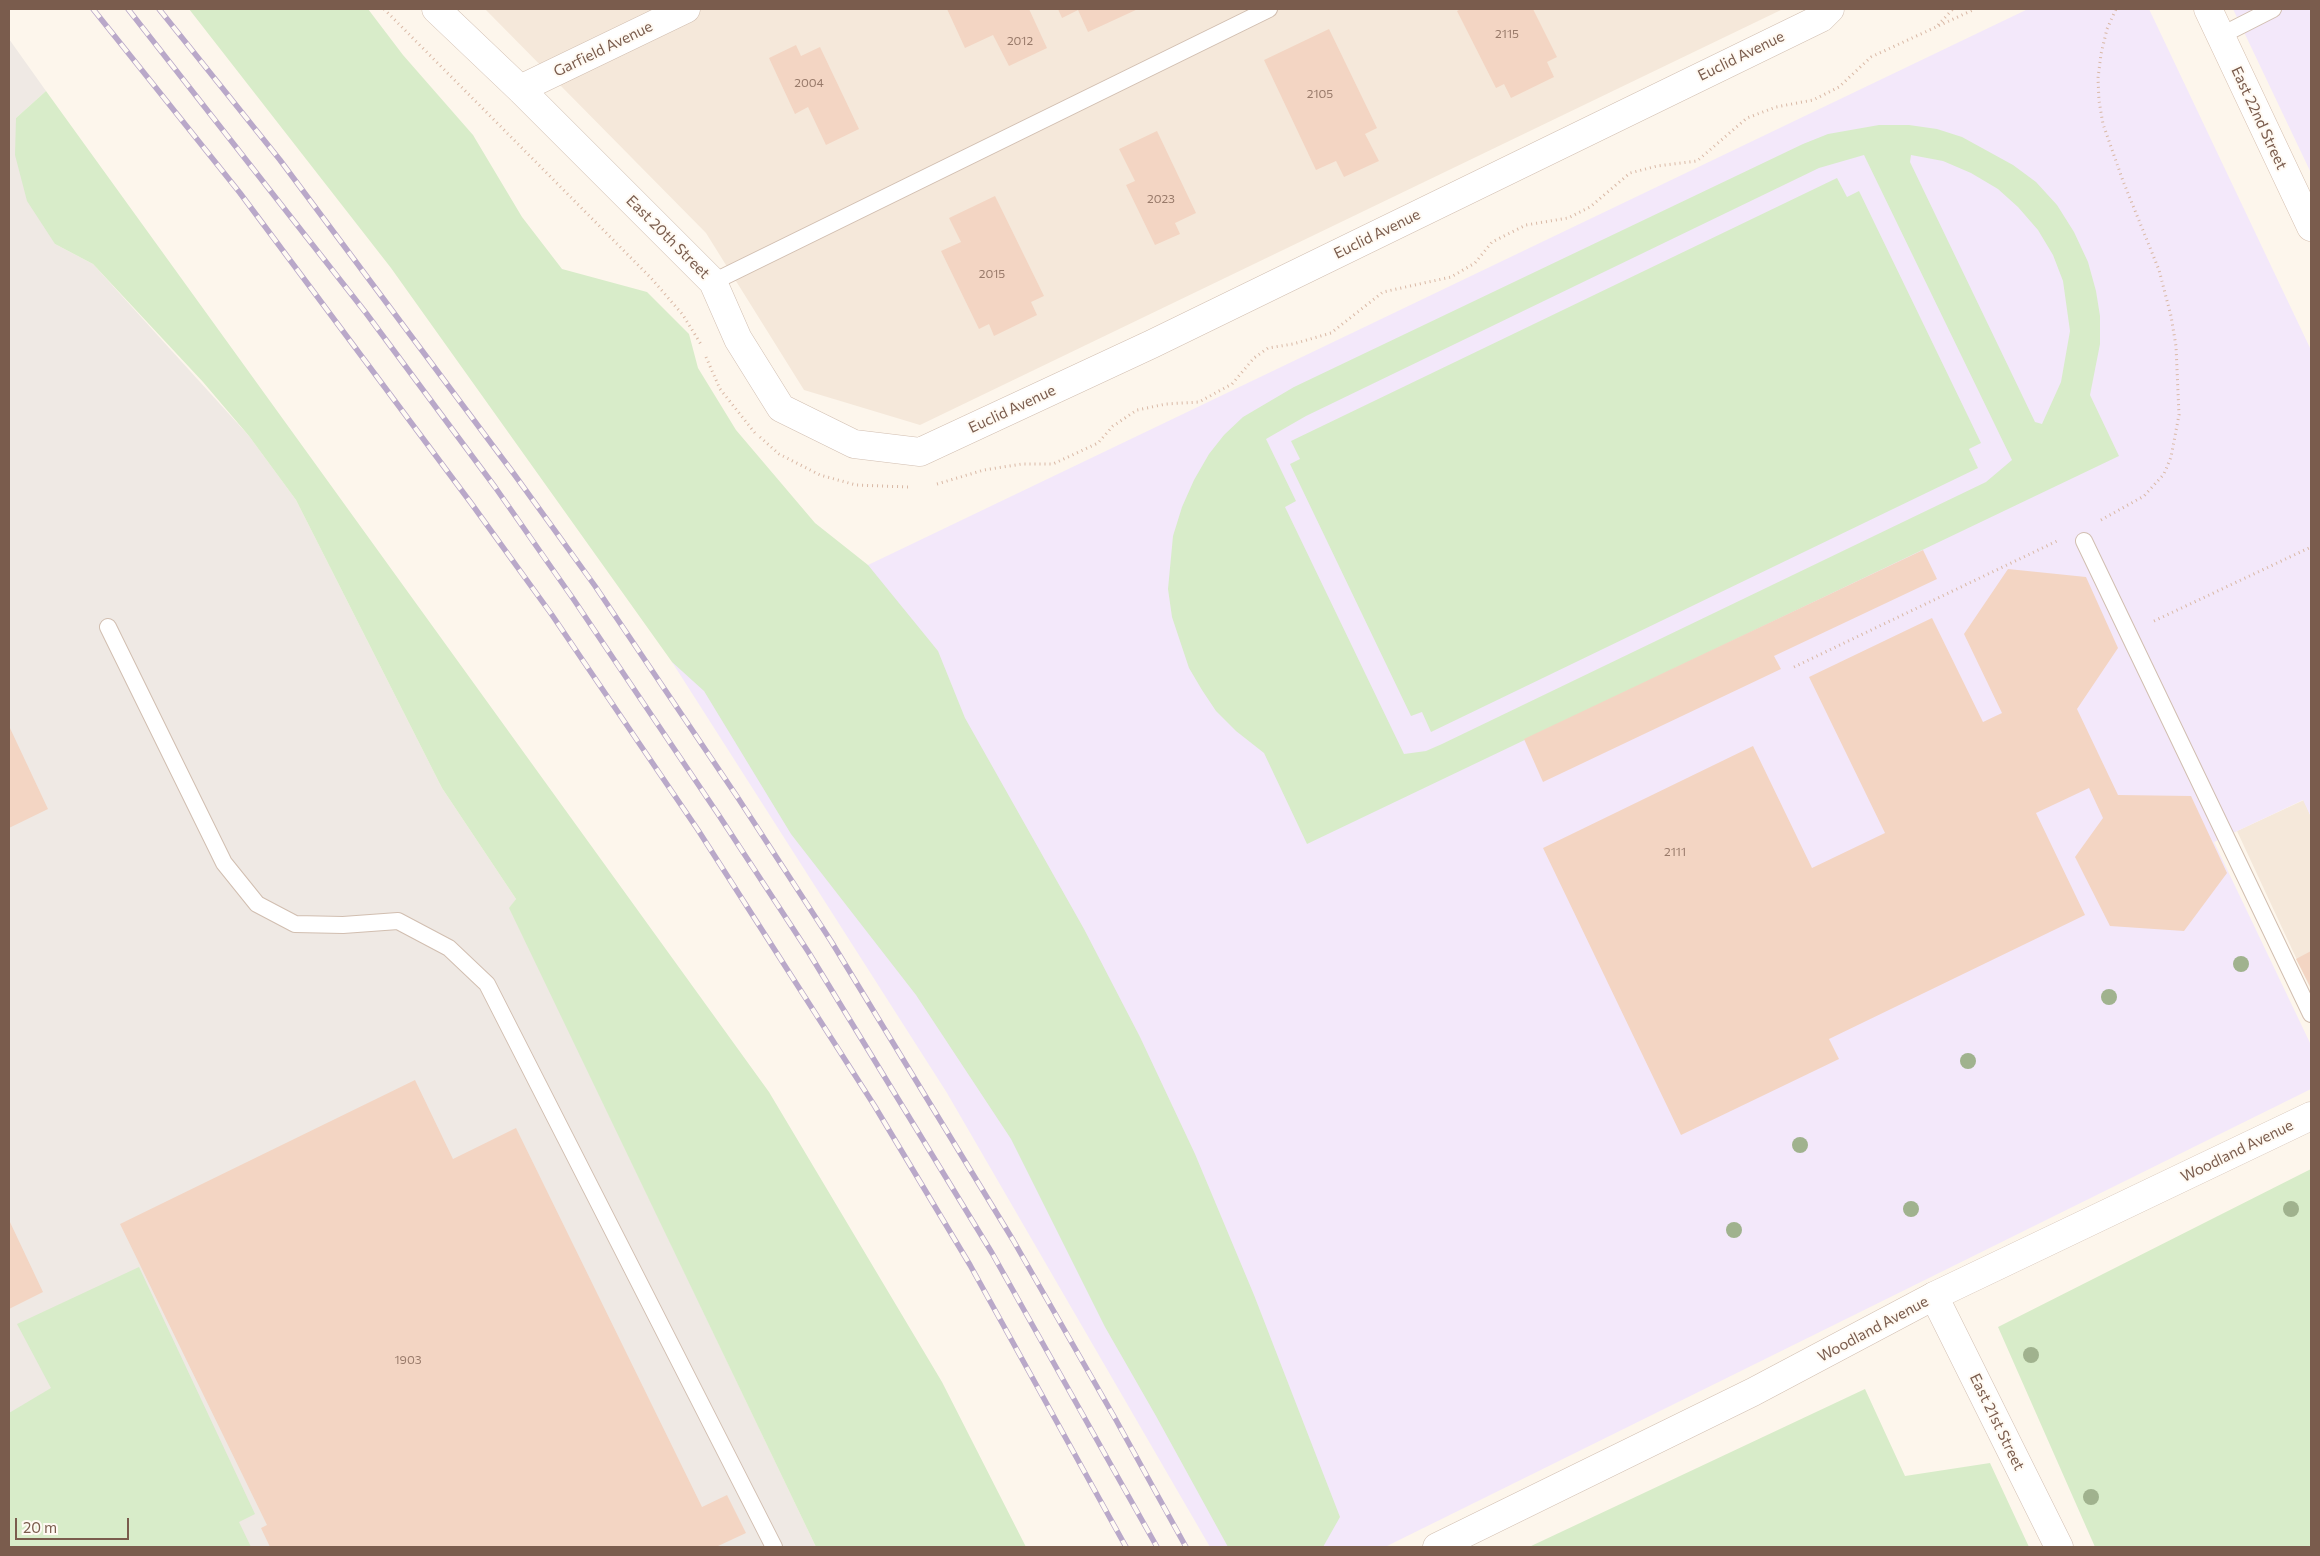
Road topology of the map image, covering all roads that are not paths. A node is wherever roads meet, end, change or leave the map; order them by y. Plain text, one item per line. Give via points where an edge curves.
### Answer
1 (436, 9) edge
2 (686, 9) edge
3 (1269, 9) edge
4 (1830, 9) edge
5 (2208, 9) edge
6 (2273, 9) edge
7 (2220, 36) junction
8 (520, 89) junction
9 (2311, 227) edge
10 (713, 282) junction
11 (920, 452) joint
12 (2084, 541) dead end
13 (108, 627) dead end
14 (2311, 1014) edge
15 (2311, 1116) edge
16 (1934, 1296) junction
17 (774, 1547) edge
18 (1436, 1547) edge
19 (2059, 1547) edge

1 - 8 street, East 20th Street
2 - 8 street, Garfield Avenue
3 - 10 lane
4 - 11 street, Euclid Avenue via 1821,18 1152,344
5 - 7 street, East 22nd Street
6 - 7 lane
7 - 9 street, East 22nd Street
8 - 10 street, East 20th Street
10 - 11 street, East 20th Street via 738,339 781,408 854,444
12 - 14 lane
13 - 17 lane via 224,863 257,904 295,924 398,921 449,948 487,984
15 - 16 street, Woodland Avenue
16 - 18 street, Woodland Avenue via 1753,1392
16 - 19 street, East 21st Street

